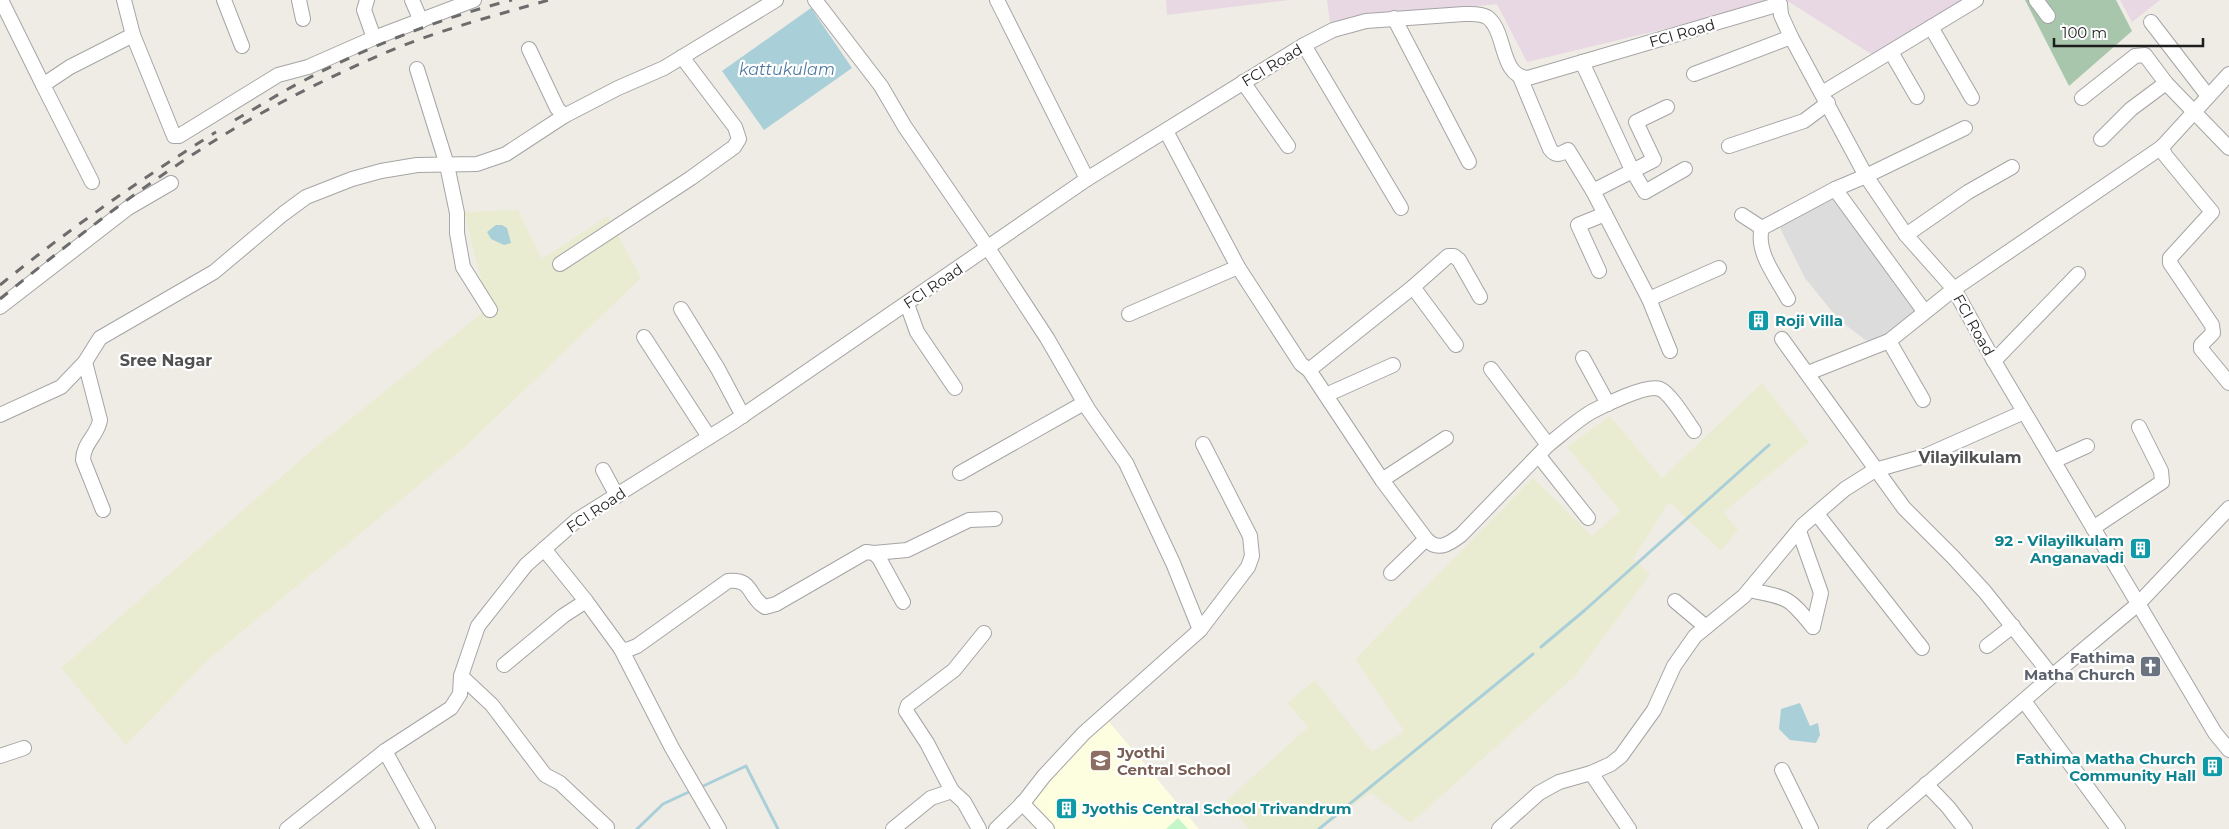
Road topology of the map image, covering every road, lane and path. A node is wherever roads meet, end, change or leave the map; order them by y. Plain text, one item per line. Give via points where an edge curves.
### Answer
1 (1, 0) edge
2 (124, 0) edge
3 (224, 0) edge
4 (299, 0) edge
5 (367, 0) edge
6 (412, 0) edge
7 (474, 0) edge
8 (776, 0) edge
9 (815, 0) edge
10 (996, 0) edge
11 (1976, 0) edge
12 (2036, 0) edge
13 (2048, 16) dead end
14 (1394, 18) junction
15 (303, 19) dead end
16 (421, 21) junction
17 (2151, 22) dead end
18 (1931, 27) junction
19 (133, 35) junction
20 (1791, 37) junction
21 (374, 38) junction
22 (1304, 45) junction
23 (242, 46) dead end
24 (529, 49) dead end
25 (1891, 52) junction
26 (682, 57) junction
27 (1582, 62) junction
28 (417, 69) dead end
29 (1694, 74) dead end
30 (2229, 74) edge
31 (1520, 77) junction
32 (1243, 82) junction
33 (2166, 83) junction
34 (43, 85) junction
35 (2208, 96) junction
36 (1917, 97) dead end
37 (1825, 98) junction
38 (1972, 98) dead end
39 (2082, 98) dead end
40 (1667, 107) dead end
41 (2194, 111) junction
42 (564, 116) junction
43 (1965, 128) dead end
44 (1166, 131) junction
45 (2100, 139) dead end
46 (1288, 146) dead end
47 (1729, 146) dead end
48 (2162, 147) junction
49 (2229, 148) edge
50 (1469, 162) dead end
51 (447, 165) junction
52 (2012, 167) dead end
53 (1685, 169) dead end
54 (1632, 170) junction
55 (1866, 176) junction
56 (1087, 179) junction
57 (92, 182) dead end
58 (171, 183) dead end
59 (1835, 189) junction
60 (1593, 191) junction
61 (1401, 208) dead end
62 (1605, 214) junction
63 (1742, 215) dead end
64 (1762, 228) junction
65 (1906, 235) junction
66 (988, 248) junction
67 (560, 264) dead end
68 (1238, 267) junction
69 (1719, 268) dead end
70 (1599, 271) dead end
71 (2078, 274) dead end
72 (1413, 287) junction
73 (1954, 289) junction
74 (1480, 297) dead end
75 (1788, 298) dead end
76 (1649, 299) junction
77 (907, 304) junction
78 (0, 307) edge
79 (681, 309) dead end
80 (490, 310) dead end
81 (1924, 311) junction
82 (1129, 314) dead end
83 (644, 337) dead end
84 (1782, 339) dead end
85 (1889, 341) junction
86 (1456, 345) dead end
87 (1670, 351) dead end
88 (1584, 358) dead end
89 (1994, 361) junction
90 (85, 362) junction
91 (1392, 365) dead end
92 (1491, 369) dead end
93 (1309, 370) junction
94 (1808, 373) junction
95 (2229, 383) edge
96 (954, 388) dead end
97 (1326, 395) junction
98 (1922, 400) dead end
99 (1084, 403) junction
100 (1608, 404) junction
101 (2024, 412) junction
102 (0, 415) edge
103 (743, 416) junction
104 (2139, 427) dead end
105 (1694, 431) dead end
106 (709, 437) junction
107 (1446, 438) dead end
108 (1203, 444) dead end
109 (1548, 445) junction
110 (2087, 446) dead end
111 (1539, 456) junction
112 (2054, 461) junction
113 (603, 470) dead end
114 (1875, 470) junction
115 (960, 473) dead end
116 (1382, 480) junction
117 (617, 496) junction
118 (103, 510) dead end
119 (2228, 512) edge
120 (1817, 514) junction
121 (1588, 518) dead end
122 (995, 519) dead end
123 (2094, 528) junction
124 (1799, 531) junction
125 (1426, 539) junction
126 (544, 549) junction
127 (874, 553) junction
128 (1390, 574) dead end
129 (1749, 590) junction
130 (1675, 600) dead end
131 (586, 601) junction
132 (902, 602) dead end
133 (2138, 604) junction
134 (2013, 626) junction
135 (1706, 627) junction
136 (1200, 630) junction
137 (984, 633) dead end
138 (1987, 646) dead end
139 (1922, 648) dead end
140 (621, 649) junction
141 (504, 665) dead end
142 (461, 676) junction
143 (2052, 676) junction
144 (2024, 701) junction
145 (24, 748) dead end
146 (2229, 750) edge
147 (385, 751) junction
148 (0, 756) edge
149 (1782, 770) dead end
150 (1591, 773) junction
151 (1926, 784) junction
152 (952, 791) junction
153 (1022, 804) junction
154 (608, 827) dead end
155 (287, 829) edge
156 (428, 829) edge
157 (719, 829) edge
158 (893, 829) edge
159 (979, 829) edge
160 (996, 829) edge
161 (1047, 829) edge
162 (1499, 829) edge
163 (1629, 829) edge
164 (1811, 829) edge
165 (1875, 829) edge
166 (1965, 829) edge
167 (2118, 829) edge

1 - 34 street
2 - 19 street
3 - 23 street
4 - 15 street
5 - 21 street via 364,10
6 - 16 street
7 - 16 street
8 - 26 street
9 - 66 street via 881,86 905,127
10 - 56 street
11 - 18 street
12 - 13 street
14 - 22 street, FCI Road via 1333,30
14 - 31 street, FCI Road via 1480,14 1488,18 1496,30 1509,64
14 - 50 street
16 - 21 street
17 - 35 street
18 - 25 street
18 - 38 street
19 - 21 street via 174,136 179,136 278,75 308,67
19 - 34 street via 70,67
20 - 27 street, FCI Road via 1780,4
20 - 29 street
20 - 37 street, FCI Road
22 - 32 street, FCI Road
22 - 61 street
24 - 42 street via 557,108
25 - 36 street
25 - 37 street
26 - 42 street
26 - 67 street via 740,139 734,147 690,178
27 - 31 street, FCI Road via 1528,78
27 - 54 street
28 - 51 street
30 - 35 street
31 - 60 street via 1550,149 1558,155 1568,150
32 - 44 street, FCI Road
32 - 46 street
33 - 39 street via 2145,55 2135,56
33 - 41 street
33 - 45 street via 2131,109
34 - 57 street
35 - 41 street
37 - 47 street via 1804,121
37 - 55 street, FCI Road
40 - 54 street via 1636,122 1654,160
41 - 48 street
41 - 49 street
42 - 51 street via 506,154 477,164
43 - 55 street
44 - 56 street, FCI Road
44 - 68 street
48 - 73 street
48 - 95 street via 2212,212 2170,258 2170,264 2212,325 2213,333 2201,349
51 - 80 street via 464,267
51 - 90 street via 417,165 381,171 306,198 214,272 100,338
52 - 65 street via 1968,192
53 - 54 street via 1645,192
54 - 60 street
55 - 59 street
55 - 65 street, FCI Road
56 - 66 street, FCI Road
58 - 78 street via 128,208
59 - 64 street
59 - 81 street
60 - 62 street
62 - 70 street via 1578,225
62 - 76 street
63 - 64 street
64 - 75 street via 1759,236 1764,254
65 - 73 street, FCI Road
66 - 77 street, FCI Road
66 - 99 street via 1047,338
68 - 82 street
68 - 93 street via 1301,364
69 - 76 street
71 - 89 street
72 - 74 street via 1448,256 1454,256
72 - 86 street
72 - 93 street
73 - 81 street
73 - 89 street, FCI Road
76 - 87 street
77 - 96 street via 917,332
77 - 103 street, FCI Road
79 - 103 street
81 - 85 street
83 - 106 street
84 - 94 street
85 - 94 street
85 - 98 street
88 - 100 street
89 - 101 street, FCI Road
90 - 102 street via 61,387
90 - 118 street via 100,420 99,428 83,452 83,460
91 - 97 street
92 - 109 street
93 - 97 street
94 - 114 street
97 - 116 street
99 - 115 street
99 - 136 street via 1126,463
100 - 105 street via 1645,390 1660,389
100 - 109 street via 1578,420
101 - 112 street, FCI Road
101 - 114 street via 1925,456
103 - 106 street, FCI Road
104 - 123 street via 2161,471 2162,482
106 - 117 street, FCI Road
107 - 116 street
108 - 136 street via 1250,536 1252,556 1240,578
109 - 111 street
110 - 112 street
111 - 121 street
111 - 125 street via 1451,543 1440,547
112 - 123 street, FCI Road
113 - 117 street
114 - 120 street via 1845,489
114 - 134 street via 1904,508 1953,557
116 - 125 street
117 - 126 street, FCI Road via 577,520
119 - 133 street
120 - 124 street
120 - 139 street
122 - 127 street via 969,520 907,550
123 - 133 street, FCI Road
124 - 129 street
124 - 129 street via 1821,593 1813,628 1789,600
125 - 128 street
126 - 131 street
126 - 142 street, FCI Road via 526,565 478,626
127 - 132 street
127 - 140 street via 866,552 776,604 765,607 759,604 746,584 738,580 728,581 637,646
129 - 135 street
130 - 135 street
131 - 140 street
131 - 141 street
133 - 143 street
133 - 146 street, FCI Road via 2215,733
134 - 138 street
134 - 143 street
135 - 150 street via 1695,636 1674,666 1654,710 1629,746 1610,764
136 - 153 street via 1084,733
137 - 152 street via 954,670 908,706 906,711
140 - 157 street via 672,748
142 - 147 street, FCI Road via 460,694 451,708
142 - 154 street via 492,705 545,775 560,783
143 - 144 street
144 - 151 street
144 - 167 street
145 - 148 street
147 - 155 street, FCI Road
147 - 156 street
149 - 164 street
150 - 162 street via 1559,782 1539,793
150 - 163 street
151 - 165 street
151 - 166 street
152 - 158 street via 931,798
152 - 159 street via 964,802
153 - 160 street
153 - 161 street

